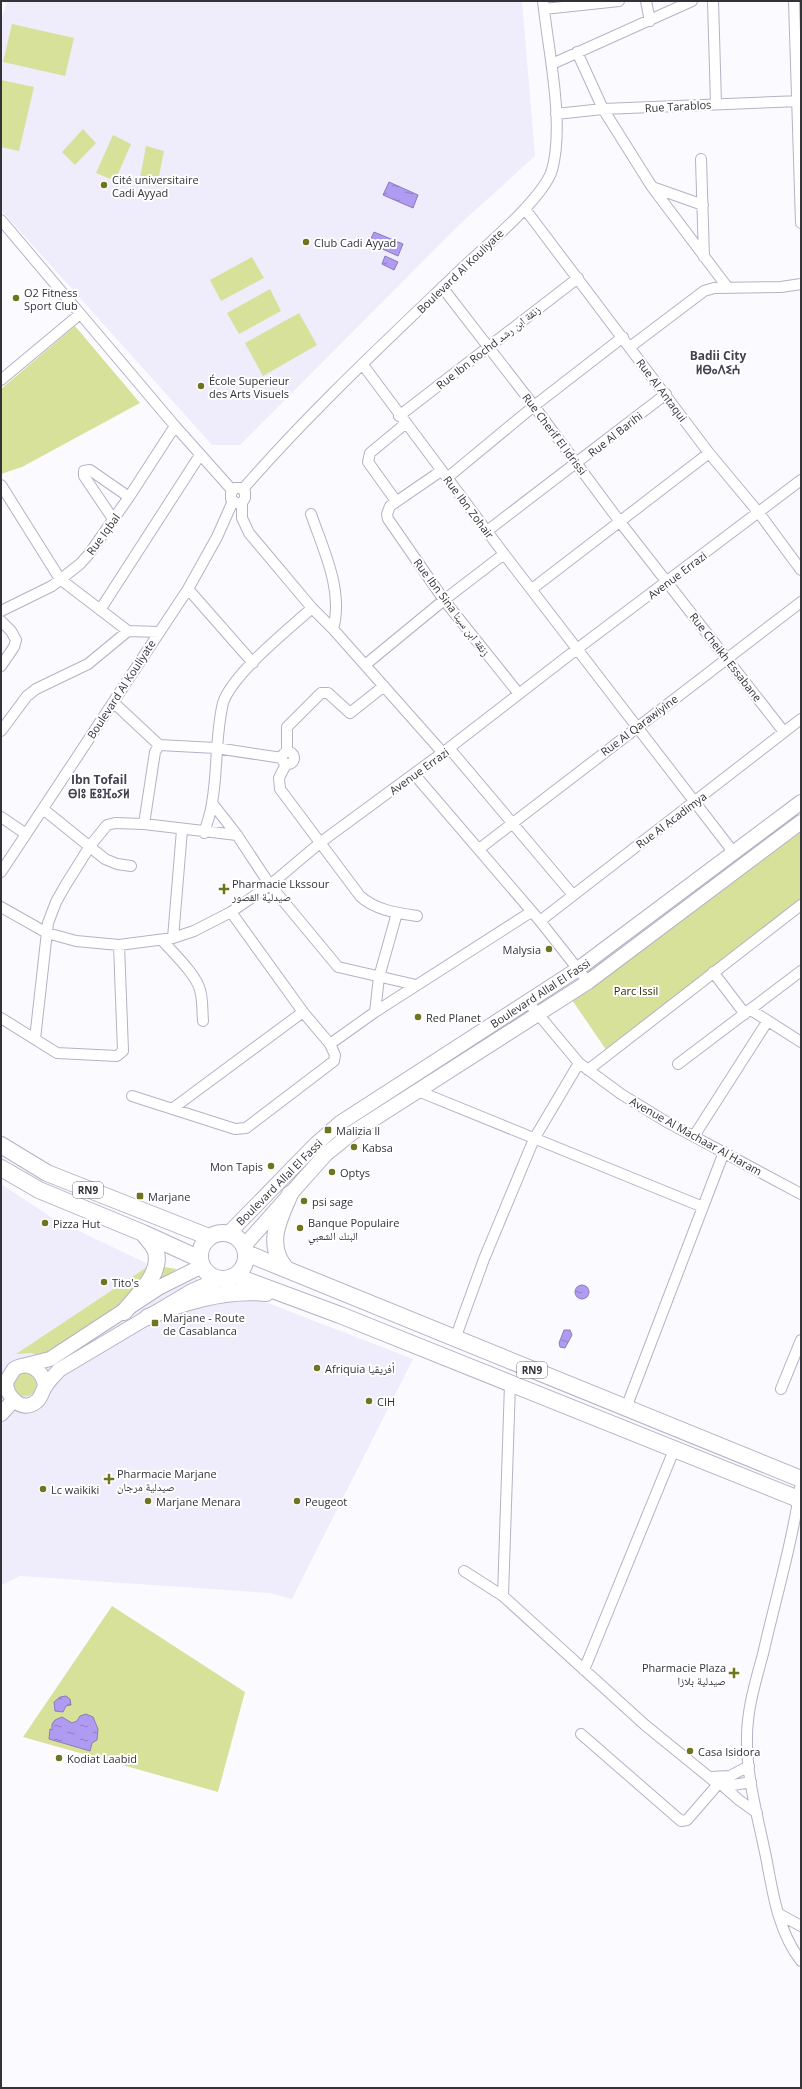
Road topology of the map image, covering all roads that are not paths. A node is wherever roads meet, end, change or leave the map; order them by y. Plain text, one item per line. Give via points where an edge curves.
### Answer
1 (619, 1) edge
2 (646, 1) edge
3 (692, 1) edge
4 (713, 1) edge
5 (794, 1) edge
6 (543, 5) edge
7 (650, 21) junction
8 (577, 52) junction
9 (552, 64) junction
10 (799, 101) edge
11 (716, 104) junction
12 (603, 109) junction
13 (556, 114) junction
14 (702, 159) dead end
15 (800, 172) edge
16 (652, 187) junction
17 (703, 205) junction
18 (524, 209) junction
19 (1, 220) edge
20 (801, 223) edge
21 (704, 257) junction
22 (578, 278) junction
23 (801, 284) edge
24 (442, 287) junction
25 (728, 288) junction
26 (80, 314) junction
27 (623, 337) junction
28 (488, 347) junction
29 (630, 347) junction
30 (363, 365) junction
31 (1, 380) edge
32 (666, 394) junction
33 (534, 406) junction
34 (402, 420) junction
35 (175, 426) junction
36 (709, 453) junction
37 (200, 455) junction
38 (577, 463) junction
39 (444, 475) junction
40 (801, 480) edge
41 (1, 485) edge
42 (232, 490) junction
43 (243, 490) junction
44 (129, 497) junction
45 (396, 501) junction
46 (237, 502) junction
47 (759, 513) junction
48 (311, 514) dead end
49 (113, 519) junction
50 (620, 522) junction
51 (487, 532) junction
52 (504, 554) junction
53 (801, 570) edge
54 (60, 579) junction
55 (667, 582) junction
56 (188, 589) junction
57 (532, 589) junction
58 (444, 600) junction
59 (801, 602) edge
60 (312, 608) junction
61 (100, 610) junction
62 (1, 611) edge
63 (1, 621) edge
64 (333, 629) junction
65 (128, 631) junction
66 (158, 632) junction
67 (576, 649) junction
68 (727, 658) junction
69 (253, 663) junction
70 (365, 665) junction
71 (1, 666) edge
72 (384, 686) junction
73 (518, 694) junction
74 (112, 702) junction
75 (801, 719) edge
76 (636, 728) junction
77 (1, 730) edge
78 (784, 732) junction
79 (159, 745) junction
80 (216, 748) junction
81 (446, 751) junction
82 (285, 758) junction
83 (414, 774) junction
84 (694, 802) junction
85 (801, 802) edge
86 (212, 803) junction
87 (43, 809) junction
88 (1, 817) edge
89 (801, 822) edge
90 (512, 823) junction
91 (144, 824) junction
92 (182, 830) junction
93 (204, 833) junction
94 (26, 834) junction
95 (237, 835) junction
96 (321, 842) junction
97 (90, 846) junction
98 (478, 849) junction
99 (734, 853) junction
100 (131, 866) dead end
101 (1, 872) edge
102 (270, 884) junction
103 (573, 895) junction
104 (801, 905) edge
105 (1, 907) edge
106 (231, 912) junction
107 (531, 912) junction
108 (397, 913) junction
109 (417, 916) dead end
110 (540, 921) junction
111 (47, 933) junction
112 (173, 938) junction
113 (162, 940) junction
114 (119, 945) junction
115 (578, 969) junction
116 (801, 971) edge
117 (713, 972) junction
118 (379, 977) junction
119 (588, 982) junction
120 (416, 985) junction
121 (528, 1002) junction
122 (303, 1012) junction
123 (375, 1012) junction
124 (748, 1012) junction
125 (538, 1015) junction
126 (1, 1018) edge
127 (203, 1021) dead end
128 (767, 1022) junction
129 (35, 1039) junction
130 (801, 1042) edge
131 (330, 1044) junction
132 (579, 1062) junction
133 (678, 1064) dead end
134 (588, 1070) junction
135 (418, 1091) junction
136 (132, 1096) dead end
137 (172, 1109) junction
138 (694, 1136) junction
139 (534, 1139) junction
140 (1, 1145) edge
141 (724, 1152) junction
142 (1, 1168) edge
143 (290, 1194) junction
144 (801, 1194) edge
145 (704, 1207) junction
146 (143, 1233) junction
147 (229, 1233) junction
148 (209, 1237) junction
149 (245, 1249) junction
150 (201, 1262) junction
151 (286, 1269) junction
152 (235, 1276) junction
153 (219, 1279) junction
154 (286, 1295) junction
155 (124, 1312) junction
156 (148, 1317) junction
157 (455, 1339) junction
158 (801, 1340) edge
159 (26, 1365) junction
160 (510, 1384) junction
161 (45, 1386) junction
162 (781, 1389) dead end
163 (3, 1391) edge
164 (13, 1401) junction
165 (626, 1408) junction
166 (1, 1414) edge
167 (674, 1450) junction
168 (801, 1479) edge
169 (801, 1482) edge
170 (800, 1499) edge
171 (464, 1571) dead end
172 (503, 1596) junction
173 (584, 1670) junction
174 (581, 1734) dead end
175 (749, 1766) junction
176 (708, 1777) junction
177 (751, 1782) junction
178 (721, 1784) junction
179 (757, 1813) junction
180 (779, 1914) junction
181 (801, 1926) edge
182 (801, 1961) edge

1 - 6 street
2 - 7 street
3 - 7 street
4 - 11 street
5 - 10 street
6 - 9 street, Boulevard Al Kouliyate
7 - 8 street
8 - 9 street
8 - 12 street
9 - 13 street, Boulevard Al Kouliyate
10 - 11 street, Rue Tarablos
10 - 15 street
11 - 12 street, Rue Tarablos
12 - 13 street, Rue Tarablos
12 - 16 street
13 - 18 street, Boulevard Al Kouliyate via 557,145 551,172 545,185
14 - 17 street
15 - 20 street
16 - 17 street
16 - 21 street
17 - 21 street
18 - 22 street, Rue Al Antaqui
18 - 24 street, Boulevard Al Kouliyate
19 - 26 street
21 - 25 street
22 - 27 street, Rue Al Antaqui
22 - 28 street, Rue Ibn Rochd زنقة ابن رشد
23 - 25 street
24 - 28 street, Rue Cherif El Idrissi
24 - 30 street, Boulevard Al Kouliyate
25 - 29 street via 704,291
26 - 31 street
26 - 35 street
27 - 29 street, Rue Al Antaqui
27 - 33 street
28 - 33 street, Rue Cherif El Idrissi
28 - 34 street, Rue Ibn Rochd زنقة ابن رشد
29 - 32 street, Rue Al Antaqui
30 - 34 street, Rue Ibn Zohair
30 - 43 street, Boulevard Al Kouliyate via 273,454
32 - 36 street, Rue Al Antaqui
32 - 38 street, Rue Al Barihi
33 - 38 street, Rue Cherif El Idrissi
33 - 39 street
34 - 39 street, Rue Ibn Zohair
34 - 45 street, Rue Ibn Rochd زنقة ابن رشد via 368,457 368,462
35 - 37 street
35 - 44 street, Rue Iqbal
36 - 47 street, Rue Al Antaqui
36 - 50 street
37 - 42 street
37 - 61 street
38 - 50 street, Rue Cherif El Idrissi
38 - 51 street, Rue Al Barihi
39 - 45 street
39 - 51 street, Rue Ibn Zohair
40 - 47 street, Avenue Errazi
41 - 54 street
42 - 43 street
42 - 46 street via 230,496
43 - 46 street via 246,498
44 - 49 street, Rue Iqbal
44 - 49 street via 90,470 84,471 84,476
45 - 58 street, Rue Ibn Sina زنقة ابن سينا via 388,509 388,518
46 - 56 street, Boulevard Al Kouliyate
46 - 60 street via 245,528
47 - 53 street, Rue Al Antaqui
47 - 55 street, Avenue Errazi
48 - 64 street via 336,597 337,615
49 - 54 street, Rue Iqbal via 89,554
50 - 55 street, Rue Cherif El Idrissi
50 - 57 street
51 - 52 street, Rue Ibn Zohair
52 - 57 street, Rue Ibn Zohair
52 - 58 street
54 - 61 street
54 - 62 street, Rue Iqbal
55 - 67 street, Avenue Errazi
55 - 68 street, Rue Cheikh Essabane
56 - 66 street, Boulevard Al Kouliyate
56 - 69 street
57 - 67 street, Rue Ibn Zohair
58 - 70 street
58 - 73 street, Rue Ibn Sina زنقة ابن سينا
59 - 68 street, Rue Al Qarawiyine
60 - 64 street
60 - 69 street
61 - 65 street
63 - 71 street via 16,640
64 - 70 street
65 - 66 street
65 - 77 street via 88,664 36,689 27,696
66 - 74 street, Boulevard Al Kouliyate
67 - 73 street, Avenue Errazi
67 - 76 street, Rue Ibn Zohair
68 - 76 street, Rue Al Qarawiyine
68 - 78 street, Rue Cheikh Essabane
69 - 80 street via 233,686 224,702
70 - 72 street
72 - 81 street
72 - 82 street via 350,713 328,693 321,693 287,727
73 - 81 street, Avenue Errazi
74 - 79 street
74 - 87 street, Boulevard Al Kouliyate
75 - 78 street, Rue Al Acadimya
76 - 84 street, Rue Ibn Zohair
76 - 90 street, Rue Al Qarawiyine
78 - 84 street, Rue Al Acadimya
79 - 80 street
79 - 91 street via 155,752
80 - 82 street
80 - 86 street
81 - 83 street, Avenue Errazi
81 - 90 street
82 - 96 street via 279,778 280,789
83 - 96 street, Avenue Errazi
83 - 98 street
84 - 99 street, Rue Ibn Zohair
84 - 103 street, Rue Al Acadimya
85 - 99 main road, Boulevard Allal El Fassi
86 - 93 street
86 - 95 street
87 - 94 street, Boulevard Al Kouliyate
87 - 97 street
88 - 94 street
89 - 119 main road, Boulevard Allal El Fassi
90 - 98 street, Rue Al Qarawiyine
90 - 103 street
91 - 92 street
91 - 97 street via 107,825
92 - 93 street
92 - 112 street
93 - 95 street
94 - 101 street, Boulevard Al Kouliyate
95 - 102 street
96 - 102 street, Avenue Errazi
96 - 108 street via 360,896 369,904
97 - 100 street via 111,862
97 - 111 street via 56,902
98 - 107 street
99 - 115 main road, Boulevard Allal El Fassi
102 - 106 street, Avenue Errazi
102 - 118 street via 338,967
103 - 110 street, Rue Al Acadimya
104 - 117 street
105 - 111 street, Avenue Errazi
106 - 112 street, Avenue Errazi via 194,931
106 - 122 street
107 - 110 street
107 - 120 street
108 - 109 street
108 - 118 street
110 - 115 street
111 - 114 street, Avenue Errazi via 76,941
111 - 129 street
112 - 113 street, Avenue Errazi
113 - 114 street, Avenue Errazi
113 - 127 street via 196,980 200,988
114 - 129 street via 123,1051 116,1056 63,1054
115 - 119 street
115 - 121 main road, Boulevard Allal El Fassi
116 - 124 street
117 - 124 street
117 - 134 street
118 - 120 street
118 - 123 street
119 - 125 main road, Boulevard Allal El Fassi
120 - 123 street
121 - 125 street, Avenue Al Machaar Al Haram
121 - 147 main road, Boulevard Allal El Fassi via 340,1123
122 - 131 street
122 - 137 street
123 - 131 street
124 - 128 street
124 - 133 street
125 - 132 street, Avenue Al Machaar Al Haram
125 - 135 main road, Boulevard Allal El Fassi
126 - 129 street
128 - 130 street
128 - 138 street
131 - 137 street via 335,1055 334,1061 246,1128 234,1129
132 - 134 street, Avenue Al Machaar Al Haram
132 - 139 street
134 - 138 street, Avenue Al Machaar Al Haram via 621,1094
135 - 139 street
135 - 143 main road, Boulevard Allal El Fassi via 352,1133 326,1154
136 - 137 street
138 - 141 street, Avenue Al Machaar Al Haram
139 - 145 street
139 - 157 street via 484,1259
140 - 148 main road, RN9 via 47,1173
141 - 144 street, Avenue Al Machaar Al Haram
141 - 145 street
142 - 146 main road, RN9 via 39,1190
143 - 149 main road, Boulevard Allal El Fassi
143 - 151 main road via 274,1239 277,1256
145 - 165 street
146 - 150 main road, RN9
146 - 155 main road via 156,1252 156,1265 147,1282
147 - 148 main road
147 - 149 main road, RN9 via 240,1240
148 - 150 main road via 201,1246
149 - 151 main road, RN9
149 - 152 main road via 243,1267
150 - 153 main road, RN9 via 212,1277
150 - 155 main road
151 - 157 main road, RN9
152 - 153 main road
152 - 154 main road, RN9
153 - 156 main road via 190,1292
154 - 156 main road via 241,1292 211,1296
154 - 160 main road, RN9
155 - 159 main road via 50,1359
156 - 161 main road via 59,1370
157 - 165 main road, RN9
158 - 162 street
159 - 161 main road via 40,1372
159 - 163 main road via 11,1372
160 - 167 main road, RN9
160 - 172 street
161 - 164 main road via 38,1400 32,1404 25,1405
163 - 164 main road
164 - 166 main road
165 - 168 main road, RN9
167 - 170 main road, RN9
167 - 173 street
169 - 170 street
170 - 175 street via 748,1722
171 - 172 street
172 - 173 street
173 - 176 street
174 - 178 street via 681,1821 687,1820
175 - 176 street via 730,1776
175 - 177 street
176 - 178 street
177 - 178 street
177 - 179 street
178 - 179 street
179 - 180 street
180 - 181 street
180 - 182 street via 792,1949

